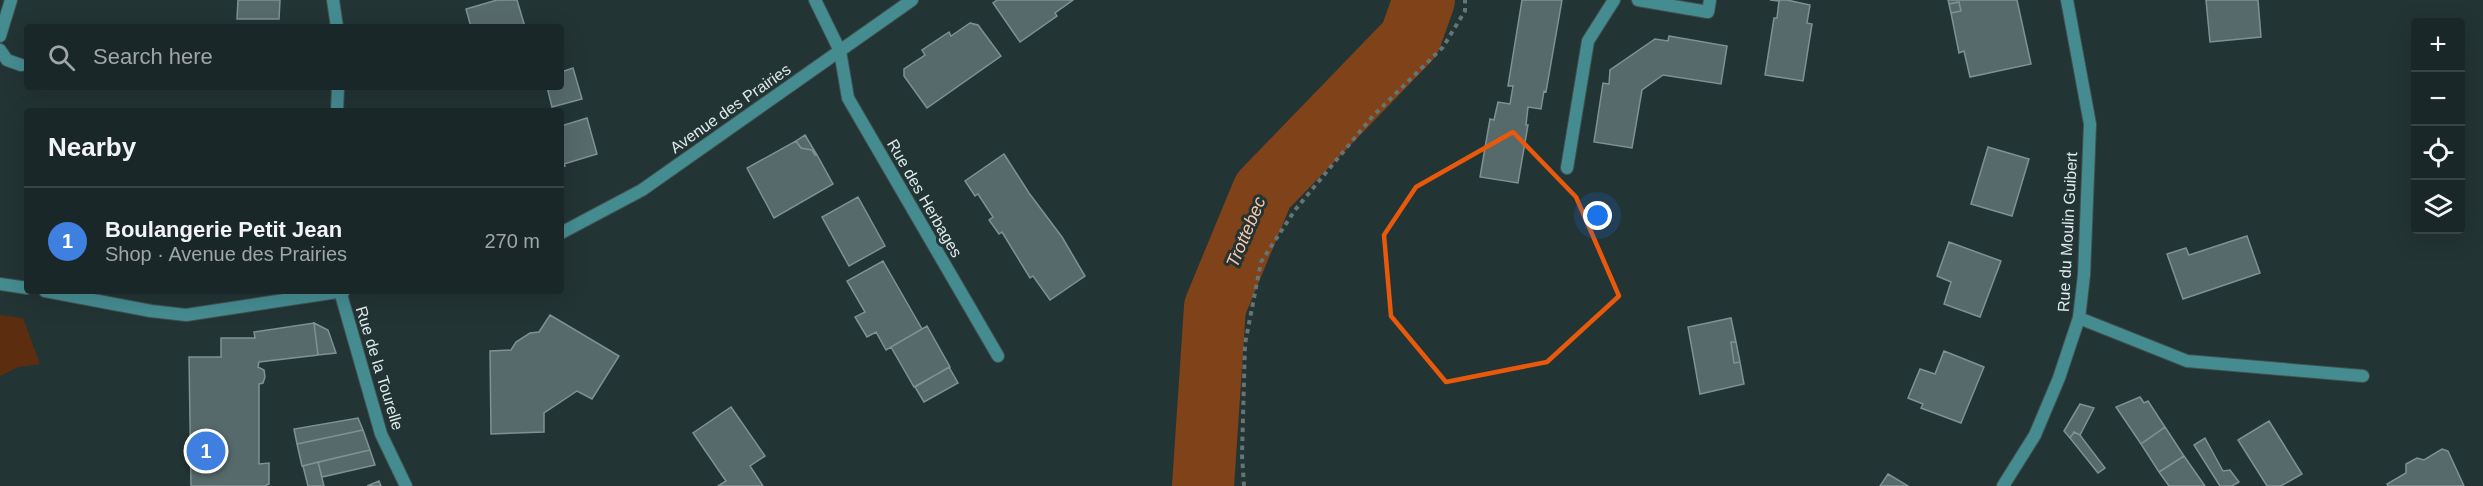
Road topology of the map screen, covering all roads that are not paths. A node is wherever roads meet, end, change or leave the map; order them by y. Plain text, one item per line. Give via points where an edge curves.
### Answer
1 (11, 0) edge
2 (333, 0) edge
3 (815, 0) edge
4 (912, 0) edge
5 (1614, 0) edge
6 (1638, 0) edge
7 (1710, 0) edge
8 (2067, 0) edge
9 (337, 24) edge
10 (0, 36) edge
11 (0, 50) edge
12 (840, 51) junction
13 (21, 65) dead end
14 (338, 90) edge
15 (337, 108) edge
16 (1568, 168) dead end
17 (564, 231) edge
18 (0, 284) edge
19 (24, 288) edge
20 (61, 294) edge
21 (322, 294) edge
22 (342, 294) edge
23 (2079, 318) junction
24 (998, 356) dead end
25 (2363, 376) dead end
26 (406, 486) edge
27 (2003, 486) edge

1 - 10 street
2 - 9 street
3 - 12 street, Rue des Herbages
4 - 12 street, Avenue des Prairies
5 - 16 street via 1588,41
6 - 7 street via 1708,12
8 - 23 street, Rue du Moulin Guibert via 2090,124
11 - 13 street via 7,60
12 - 17 street, Avenue des Prairies via 642,190
12 - 24 street, Rue des Herbages via 848,98
14 - 15 street
18 - 19 street
20 - 21 street via 186,315
22 - 26 street, Rue de la Tourelle via 381,434
23 - 25 street via 2187,361
23 - 27 street, Rue du Moulin Guibert via 2035,435

